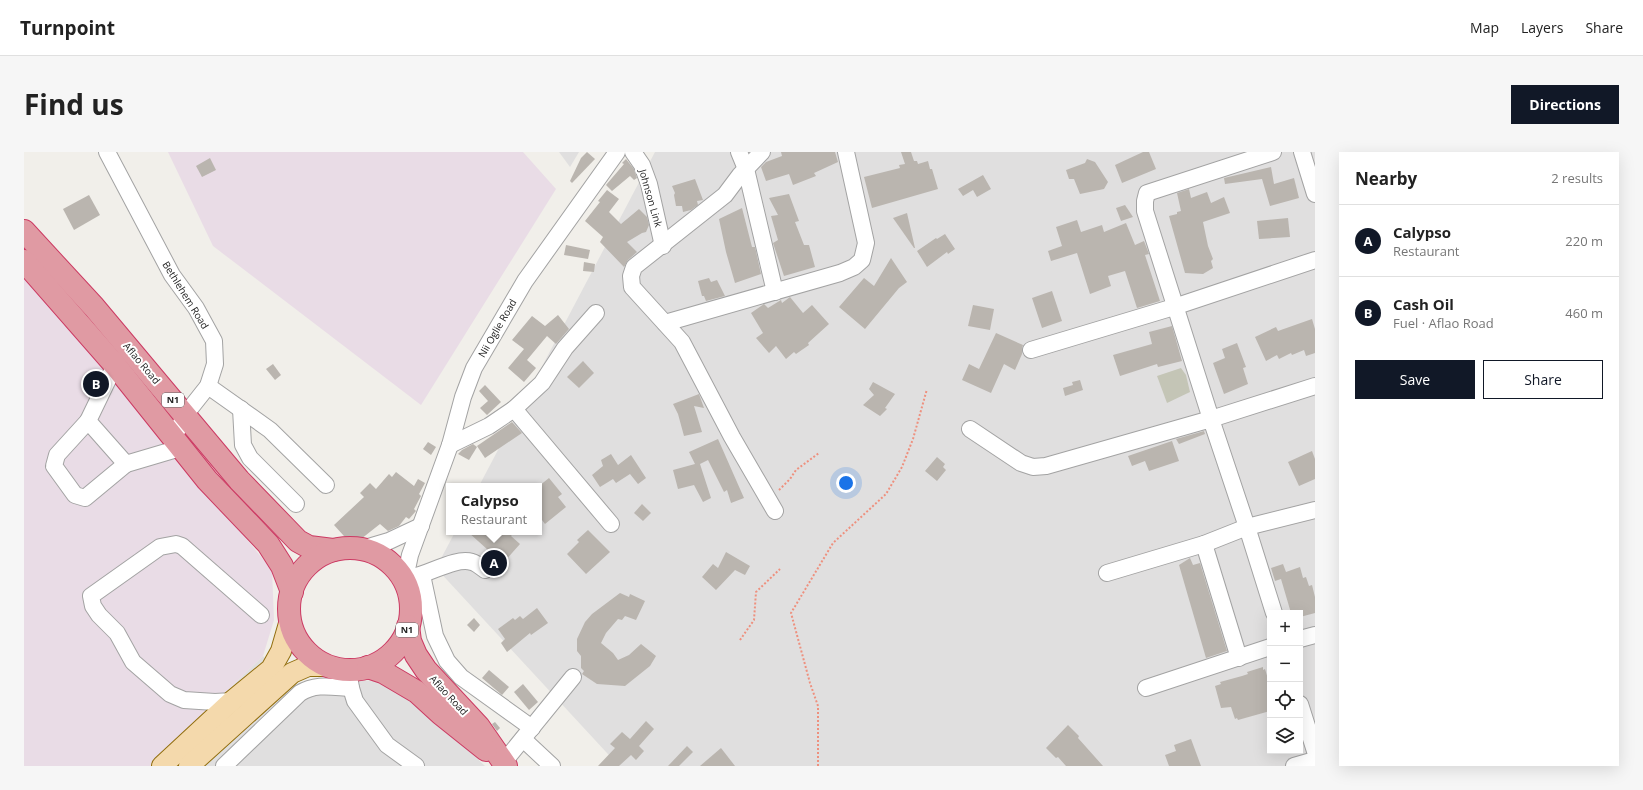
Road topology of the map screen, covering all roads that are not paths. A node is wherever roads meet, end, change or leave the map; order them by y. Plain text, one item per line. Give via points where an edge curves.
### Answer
1 (107, 152) edge
2 (617, 152) edge
3 (633, 152) edge
4 (739, 152) edge
5 (762, 152) edge
6 (846, 152) edge
7 (1273, 152) edge
8 (1302, 152) edge
9 (746, 169) junction
10 (1315, 194) edge
11 (24, 231) edge
12 (663, 246) junction
13 (1315, 260) edge
14 (24, 261) edge
15 (775, 292) junction
16 (1174, 307) junction
17 (596, 313) dead end
18 (665, 323) junction
19 (1031, 350) dead end
20 (115, 365) junction
21 (208, 386) junction
22 (1315, 386) edge
23 (240, 409) junction
24 (514, 409) junction
25 (185, 416) junction
26 (1211, 419) junction
27 (88, 421) junction
28 (970, 429) dead end
29 (177, 444) junction
30 (450, 445) junction
31 (126, 464) junction
32 (326, 485) dead end
33 (296, 504) dead end
34 (772, 507) road end
35 (1315, 510) edge
36 (611, 524) dead end
37 (421, 526) junction
38 (1247, 527) junction
39 (1204, 544) junction
40 (362, 549) junction
41 (333, 550) junction
42 (485, 570) dead end
43 (1107, 573) dead end
44 (412, 580) junction
45 (292, 592) junction
46 (1273, 610) edge
47 (261, 615) dead end
48 (290, 620) junction
49 (408, 626) junction
50 (1315, 635) edge
51 (1303, 638) edge
52 (1267, 649) edge
53 (1239, 658) junction
54 (349, 673) junction
55 (573, 677) dead end
56 (1146, 688) dead end
57 (232, 701) junction
58 (1303, 713) edge
59 (243, 718) junction
60 (528, 733) junction
61 (257, 734) junction
62 (1315, 750) edge
63 (1315, 760) edge
64 (503, 763) edge
65 (162, 766) edge
66 (189, 766) edge
67 (224, 766) edge
68 (416, 766) edge
69 (552, 766) edge
70 (1294, 766) edge

1 - 21 street, Bethlehem Road via 172,274 196,308 214,341 215,364
2 - 30 street, Nii Oglie Road via 525,281 474,368
3 - 12 street, Johnson Link via 642,165
4 - 9 street
5 - 9 street
6 - 15 street via 866,243 862,260 840,274
7 - 16 street via 1147,193 1145,211
8 - 10 street
9 - 12 street via 725,195
9 - 15 street
11 - 25 highway, Aflao Road / N1 via 94,307
12 - 18 street via 634,267 631,276 632,287
13 - 16 street
14 - 20 highway, N1
15 - 18 street
16 - 19 street
16 - 26 street
17 - 24 street via 565,348 542,383
18 - 34 street via 682,342
20 - 27 street
20 - 29 highway, N1
21 - 23 street
21 - 25 street, Bethlehem Road
22 - 26 street
23 - 32 street via 270,430
23 - 33 street via 243,445 250,458
24 - 30 street via 489,426
24 - 36 street
25 - 29 street, Bethlehem Road
25 - 41 highway, Aflao Road / N1 via 239,480 298,541 308,547
26 - 28 street via 1046,466 1034,467 1021,463
26 - 38 street
27 - 31 street
27 - 31 street via 57,454 54,461 54,466 75,495 85,498
29 - 31 street
29 - 45 highway, N1 via 207,480 268,544 282,566
30 - 37 street, Nii Oglie Road
35 - 38 street
37 - 40 street via 389,541
37 - 44 street, Nii Oglie Road via 410,555
38 - 39 street
38 - 46 street
39 - 43 street
39 - 53 street
40 - 41 highway, N1
40 - 44 highway, N1 via 381,556
41 - 45 highway, N1 via 319,556 307,566
42 - 44 street via 473,562 460,560
44 - 49 highway, N1
44 - 60 street via 447,661 461,677
45 - 48 highway, N1
47 - 57 street via 182,546 176,544 160,547 90,596 99,615 117,632 133,662 170,694 184,700
48 - 54 highway, N1 via 304,648 319,661
48 - 57 main road via 281,651 271,669
49 - 54 highway, N1 via 400,644 393,652 381,661
49 - 64 highway, Aflao Road / N1 via 410,641 426,670 479,727
50 - 51 street
52 - 53 street
53 - 56 street
54 - 59 main road via 308,666 292,674
54 - 61 street via 309,687
54 - 64 highway, Aflao Road / N1 via 383,672 417,692
54 - 68 street via 355,701 387,745
55 - 60 street
57 - 65 main road
58 - 62 street
59 - 61 street
59 - 66 main road
60 - 64 street
60 - 69 street
61 - 67 street
63 - 70 street

